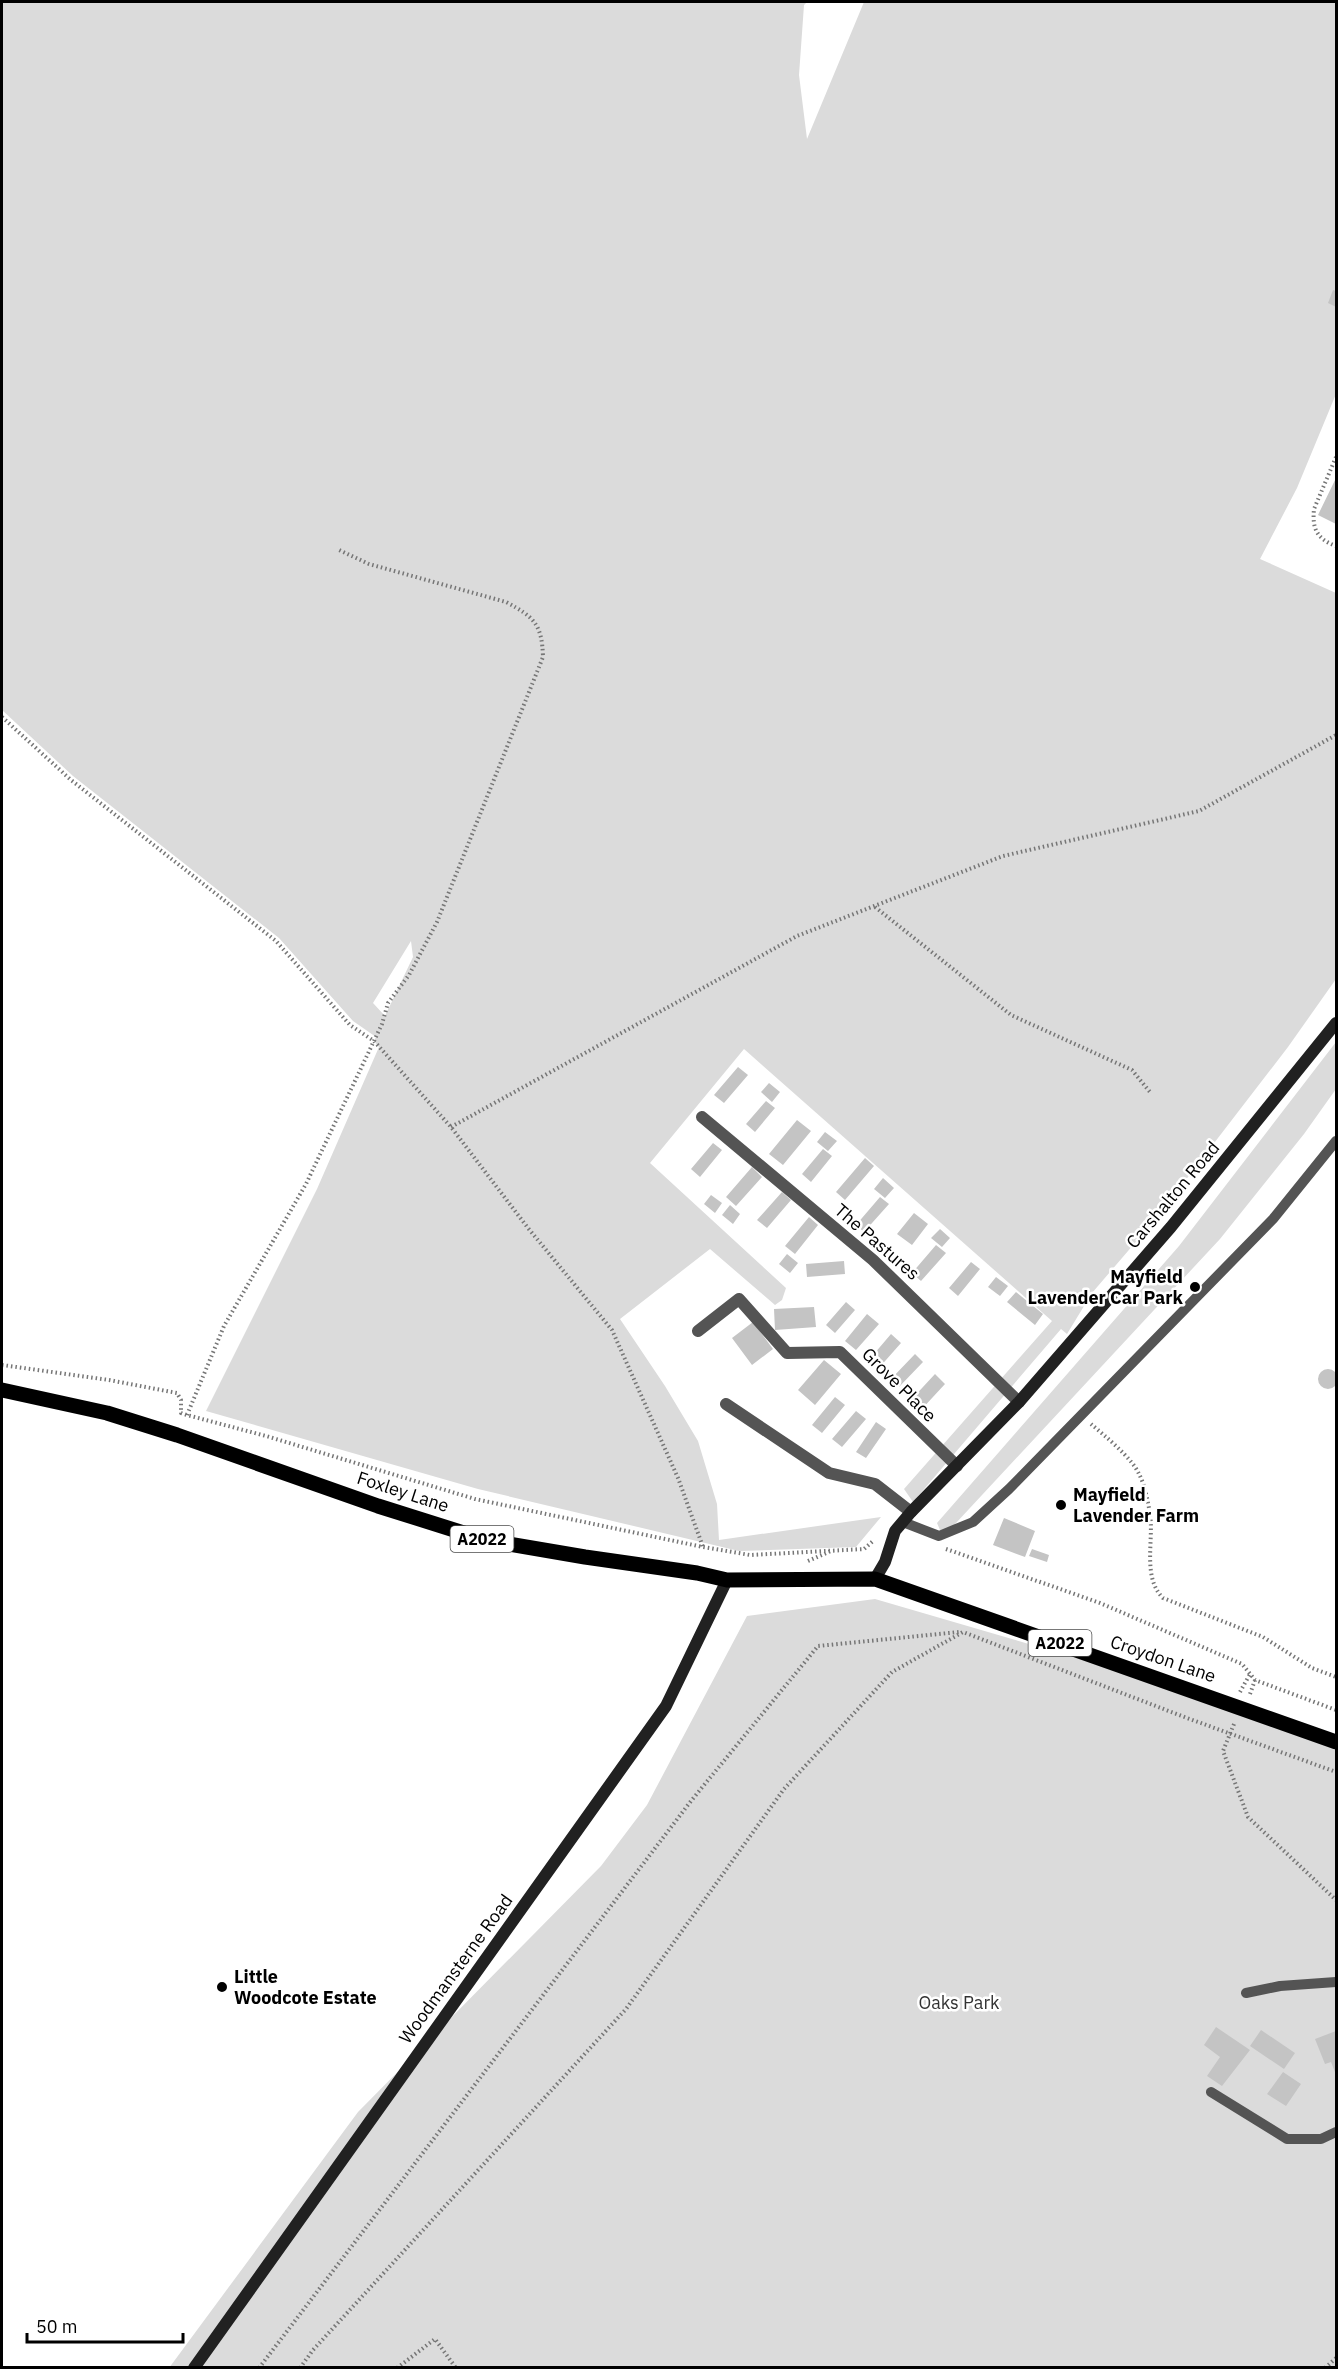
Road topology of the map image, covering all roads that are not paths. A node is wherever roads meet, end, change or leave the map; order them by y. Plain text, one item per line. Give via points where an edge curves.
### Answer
1 (1336, 1023) edge
2 (702, 1117) dead end
3 (1336, 1141) edge
4 (698, 1331) dead end
5 (2, 1390) edge
6 (1020, 1402) junction
7 (726, 1404) dead end
8 (957, 1466) junction
9 (903, 1522) junction
10 (875, 1579) junction
11 (727, 1580) junction
12 (1336, 1742) edge
13 (1336, 1982) edge
14 (1246, 1993) dead end
15 (1211, 2092) dead end
16 (1336, 2132) edge
17 (194, 2367) edge

1 - 6 main road, Carshalton Road via 1172,1227
2 - 6 street, The Pastures via 873,1260
3 - 9 lane via 1273,1219 973,1522 939,1536
4 - 8 street, Grove Place via 740,1299 787,1353 840,1352
5 - 11 main road, Foxley Lane / A2022 via 107,1413 486,1540
6 - 8 main road, Carshalton Road
7 - 9 street via 829,1473 875,1484
8 - 9 main road, Carshalton Road
9 - 10 main road, Carshalton Road
10 - 11 main road, Foxley Lane / A2022
10 - 12 main road, Croydon Lane / A2022
11 - 17 main road, Woodmansterne Road via 666,1706
13 - 14 lane
15 - 16 lane via 1287,2139 1321,2139

